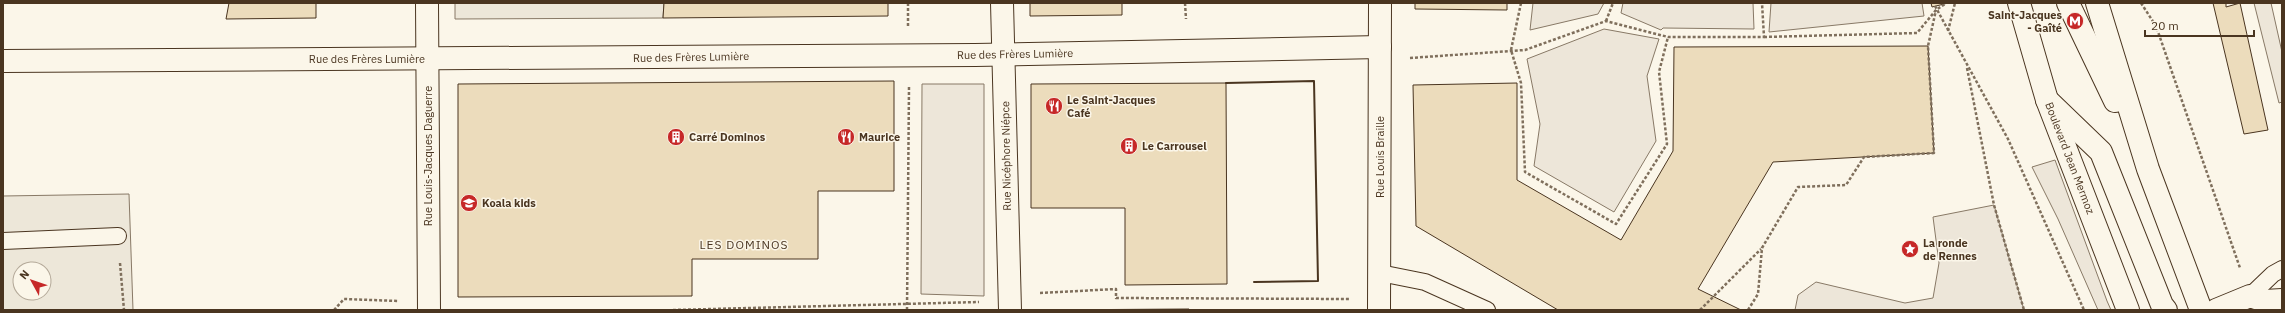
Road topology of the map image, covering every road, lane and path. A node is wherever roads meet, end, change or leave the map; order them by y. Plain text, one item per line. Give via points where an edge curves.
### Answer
1 (427, 3) edge
2 (908, 3) edge
3 (1002, 3) edge
4 (1185, 3) edge
5 (1380, 3) edge
6 (1521, 3) edge
7 (1613, 3) edge
8 (1762, 3) edge
9 (1955, 3) edge
10 (2019, 3) edge
11 (2068, 3) edge
12 (2097, 3) edge
13 (2141, 3) edge
14 (1945, 4) edge
15 (1936, 8) junction
16 (1186, 19) dead end
17 (1606, 21) junction
18 (1948, 32) junction
19 (1668, 37) junction
20 (1764, 37) junction
21 (1511, 50) junction
22 (1380, 53) junction
23 (1003, 54) junction
24 (909, 55) junction
25 (428, 59) junction
26 (3, 61) edge
27 (1967, 66) junction
28 (2047, 100) junction
29 (2148, 169) junction
30 (118, 236) joint
31 (3, 242) edge
32 (1762, 248) junction
33 (2282, 269) edge
34 (1380, 274) junction
35 (2250, 296) junction
36 (1328, 299) dead end
37 (2282, 300) edge
38 (982, 302) dead end
39 (907, 303) junction
40 (429, 306) edge
41 (1010, 306) edge
42 (124, 310) edge
43 (334, 310) edge
44 (673, 310) edge
45 (907, 310) edge
46 (1380, 310) edge
47 (1487, 310) edge
48 (1700, 310) edge
49 (1748, 310) edge
50 (2024, 310) edge
51 (2084, 310) edge
52 (2128, 310) edge
53 (2166, 310) edge
54 (2201, 310) edge
55 (2216, 310) edge

1 - 25 street, Rue Louis-Jacques Daguerre
2 - 24 path
3 - 23 street, Rue Nicéphore Niépce
4 - 16 path
5 - 22 street, Rue Louis Braille
6 - 21 path
7 - 17 path
8 - 20 path
9 - 18 path
10 - 28 street, Boulevard Jean Mermoz
11 - 29 street
12 - 29 street
13 - 35 path via 2156,26
14 - 15 path
15 - 18 path
15 - 20 path via 1917,33
15 - 32 path via 1928,46 1934,153 1864,157 1846,185 1798,188
17 - 19 path
17 - 21 path via 1525,50
18 - 27 path
19 - 20 path
19 - 21 path via 1659,72 1667,144 1616,224 1525,172 1521,83
21 - 22 path
22 - 23 street, Rue des Frères Lumière
22 - 34 street, Rue Louis Braille
23 - 24 street, Rue des Frères Lumière
23 - 41 street, Rue Nicéphore Niépce
24 - 25 street, Rue des Frères Lumière
24 - 39 path
25 - 26 street, Rue des Frères Lumière
25 - 40 street, Rue Louis-Jacques Daguerre
27 - 50 path via 1994,205
27 - 51 path via 2008,139
28 - 52 street, Boulevard Jean Mermoz
28 - 53 street via 2101,152
29 - 54 street
30 - 31 lane
30 - 42 path
32 - 48 path
32 - 49 path via 1758,294
33 - 35 lane
34 - 46 street, Rue Louis Braille
34 - 47 lane via 1425,282
35 - 37 street via 2265,302
35 - 55 street
36 - 41 path via 1116,298 1116,289 1032,294
38 - 39 path
39 - 44 path
39 - 45 path
40 - 43 path via 344,299

